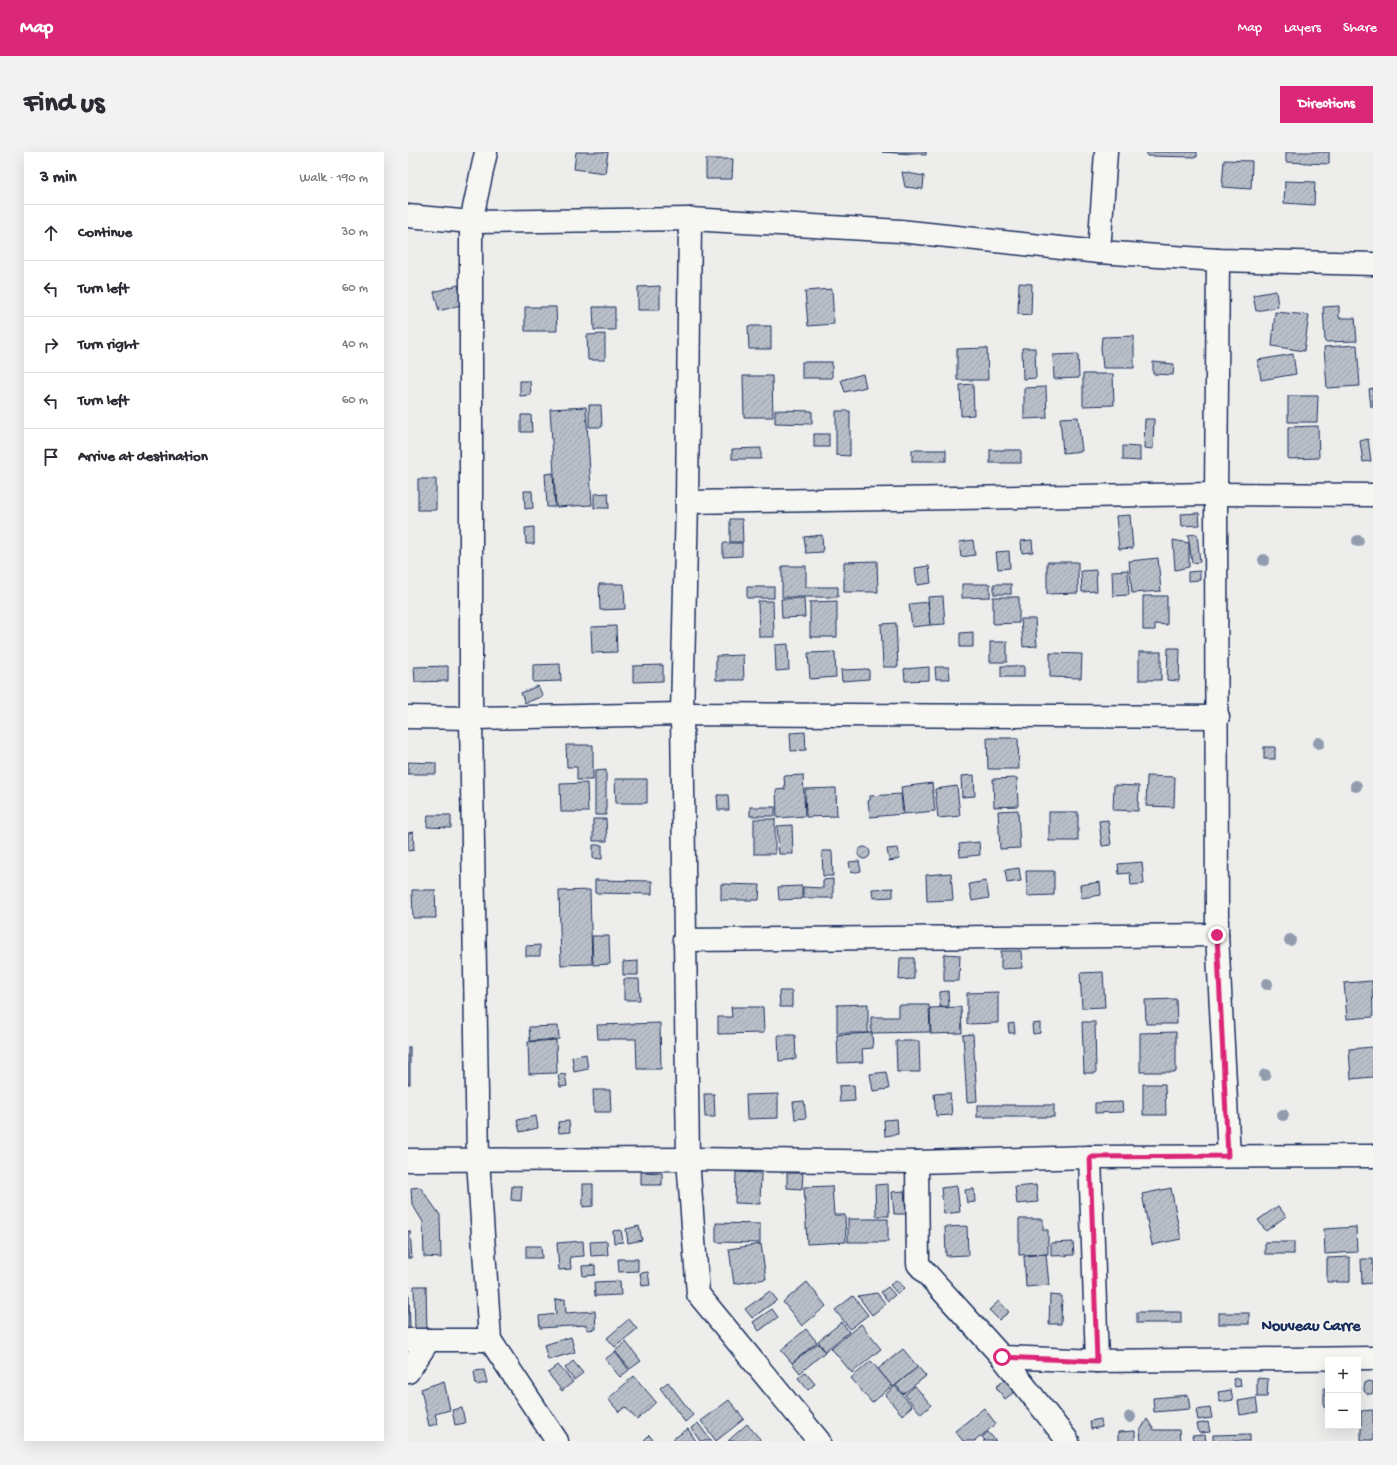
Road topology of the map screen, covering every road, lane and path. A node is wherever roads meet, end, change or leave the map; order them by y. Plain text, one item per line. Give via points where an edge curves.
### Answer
1 (486, 152) edge
2 (1106, 152) edge
3 (408, 216) edge
4 (690, 219) junction
5 (472, 222) junction
6 (1099, 252) junction
7 (1218, 260) junction
8 (1373, 264) edge
9 (1216, 494) junction
10 (1373, 495) edge
11 (687, 502) junction
12 (682, 714) junction
13 (408, 717) edge
14 (1218, 717) junction
15 (471, 718) junction
16 (1217, 935) junction
17 (684, 940) junction
18 (1228, 1156) junction
19 (1373, 1156) edge
20 (1090, 1157) junction
21 (688, 1159) junction
22 (408, 1160) edge
23 (478, 1160) junction
24 (917, 1162) junction
25 (419, 1340) edge
26 (490, 1340) junction
27 (1002, 1357) junction
28 (1373, 1358) edge
29 (1097, 1361) junction
30 (408, 1372) edge
31 (557, 1441) edge
32 (819, 1441) edge
33 (1068, 1441) edge

1 - 5 street
2 - 6 street
3 - 5 street
4 - 5 street
4 - 6 street via 900,231
4 - 11 street
5 - 15 street
6 - 7 street
7 - 8 street
7 - 9 street
9 - 10 street
9 - 11 street
9 - 14 street
11 - 12 street
12 - 14 street
12 - 15 street
12 - 17 street
13 - 15 street
14 - 16 street
15 - 23 street
16 - 17 street
16 - 18 street
17 - 21 street
18 - 19 street
18 - 20 street
20 - 24 street
20 - 29 street
21 - 23 street
21 - 24 street
21 - 32 street via 698,1294
22 - 23 street
23 - 26 street
24 - 27 street via 918,1264
25 - 26 street
25 - 30 street
26 - 31 street
27 - 29 street
27 - 33 street
28 - 29 street

